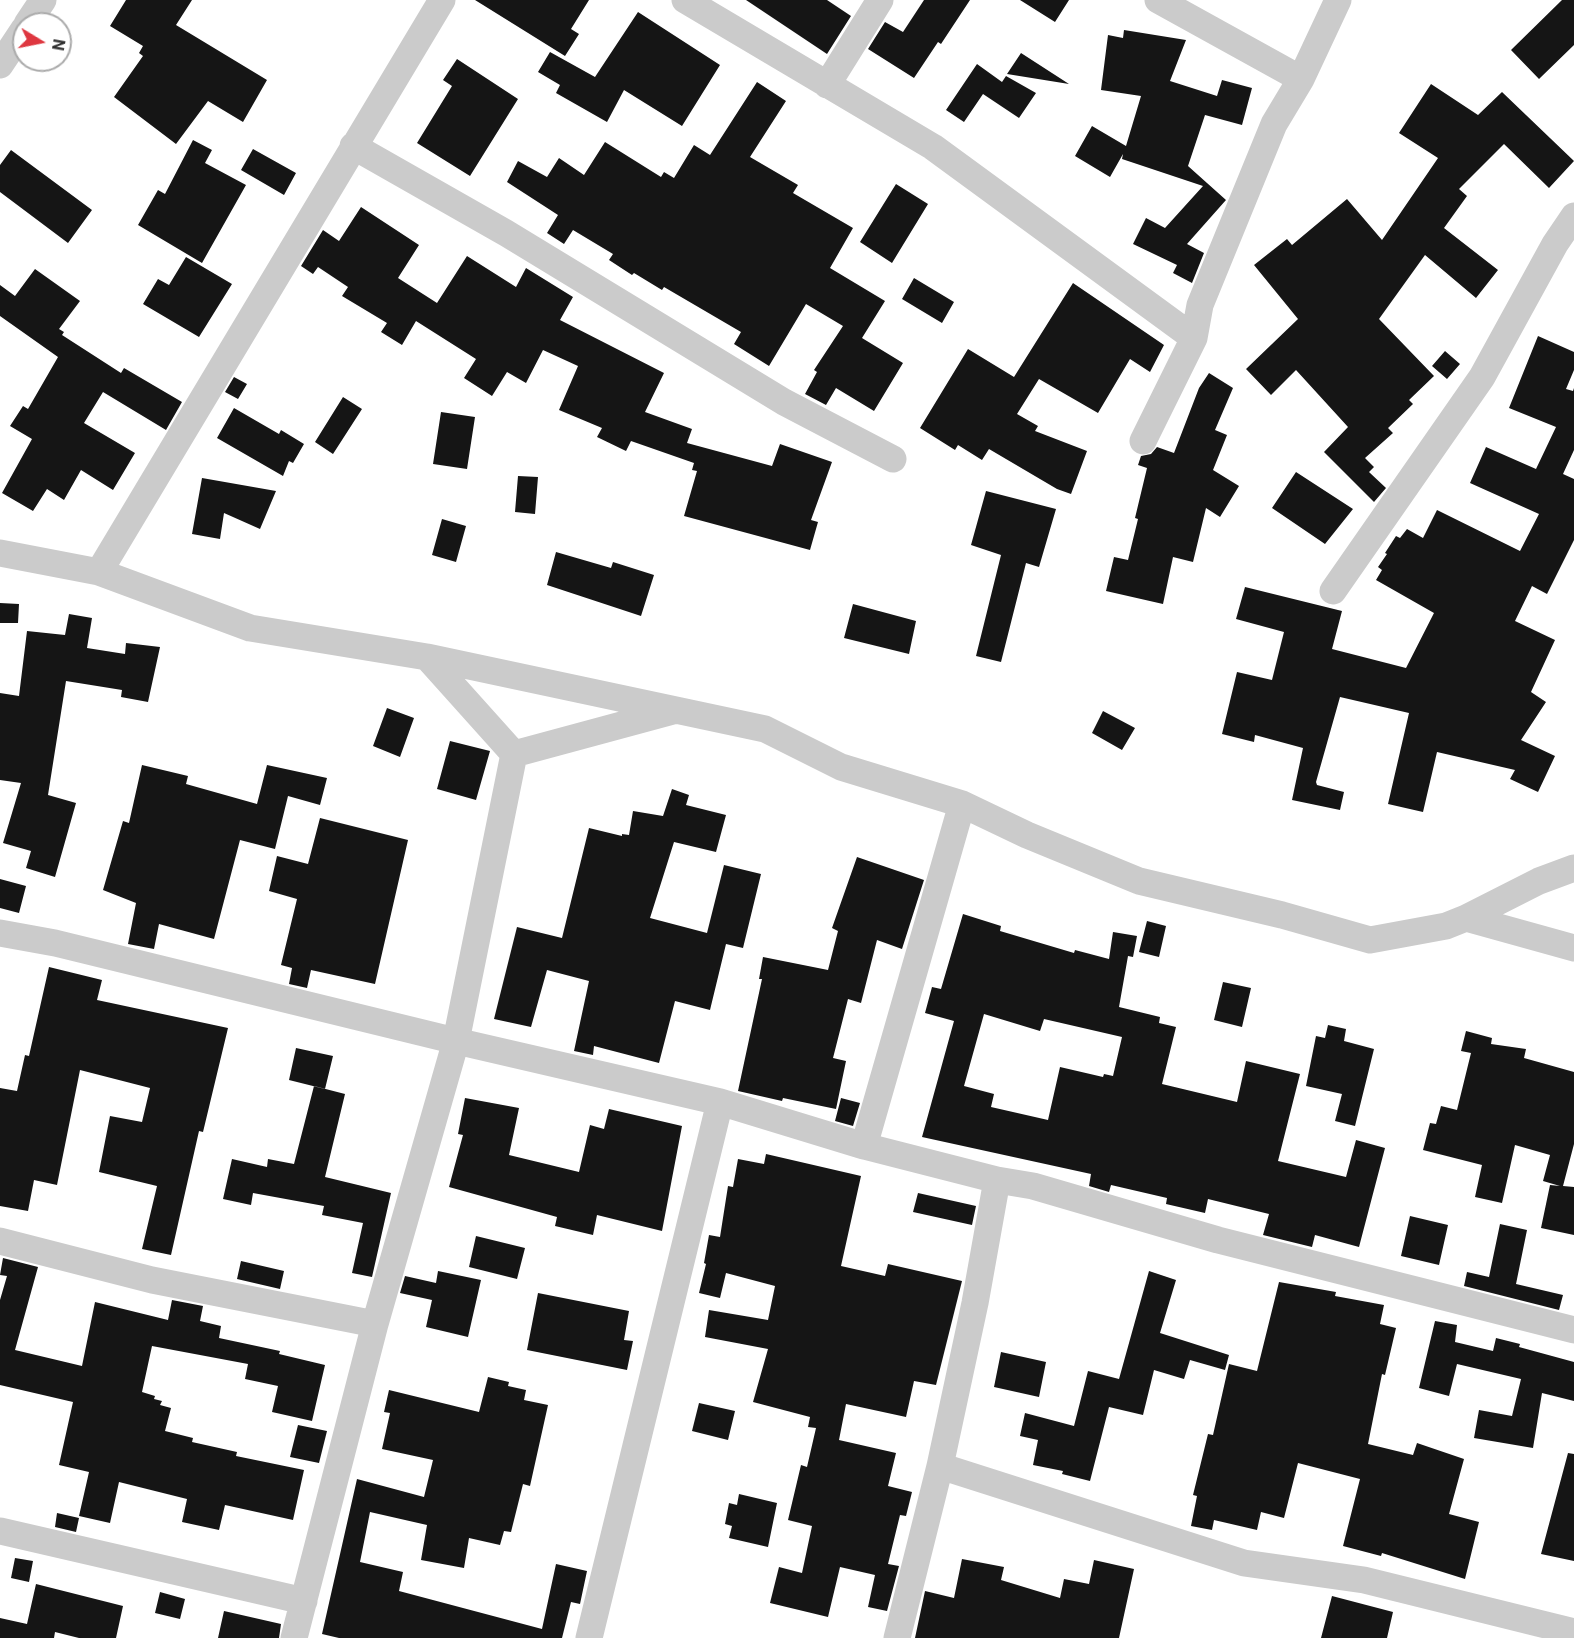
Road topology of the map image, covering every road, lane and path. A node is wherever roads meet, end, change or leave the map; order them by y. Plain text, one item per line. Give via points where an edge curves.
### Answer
1 (442, 0) edge
2 (685, 0) edge
3 (880, 0) edge
4 (1158, 0) edge
5 (1338, 0) edge
6 (12, 47) edge
7 (0, 65) edge
8 (1301, 79) junction
9 (827, 85) junction
10 (353, 146) junction
11 (1574, 216) edge
12 (1194, 338) junction
13 (1143, 441) dead end
14 (893, 459) dead end
15 (0, 553) edge
16 (99, 572) junction
17 (1333, 591) dead end
18 (427, 657) junction
19 (677, 710) junction
20 (514, 754) junction
21 (962, 804) junction
22 (1574, 868) edge
23 (1466, 918) junction
24 (0, 933) edge
25 (1574, 948) edge
26 (456, 1041) junction
27 (720, 1102) junction
28 (864, 1146) junction
29 (997, 1180) junction
30 (0, 1241) edge
31 (375, 1324) junction
32 (1574, 1330) edge
33 (940, 1466) junction
34 (0, 1531) edge
35 (304, 1601) junction
36 (1574, 1632) edge
37 (294, 1638) edge
38 (589, 1638) edge
39 (897, 1638) edge

1 - 10 street
2 - 9 street
3 - 9 street
4 - 8 street
5 - 8 street
6 - 7 street
8 - 12 street via 1274,124 1200,305
9 - 12 street via 933,147
10 - 14 street via 506,233 784,402
10 - 16 street
11 - 17 street via 1482,377
12 - 13 street
15 - 16 street
16 - 18 street via 250,628
18 - 19 street
18 - 20 street
19 - 20 street
19 - 21 street via 765,729 841,767
20 - 26 street
21 - 23 street via 1139,881 1370,940 1446,926
21 - 28 street
22 - 23 street
23 - 25 street
24 - 26 street via 56,943
26 - 27 street
26 - 31 street
27 - 28 street
27 - 38 street
28 - 29 street
29 - 32 street via 1033,1186 1218,1240
29 - 33 street
30 - 31 street via 152,1280
31 - 35 street
33 - 36 street via 1244,1563 1364,1580
33 - 39 street
34 - 35 street
35 - 37 street

